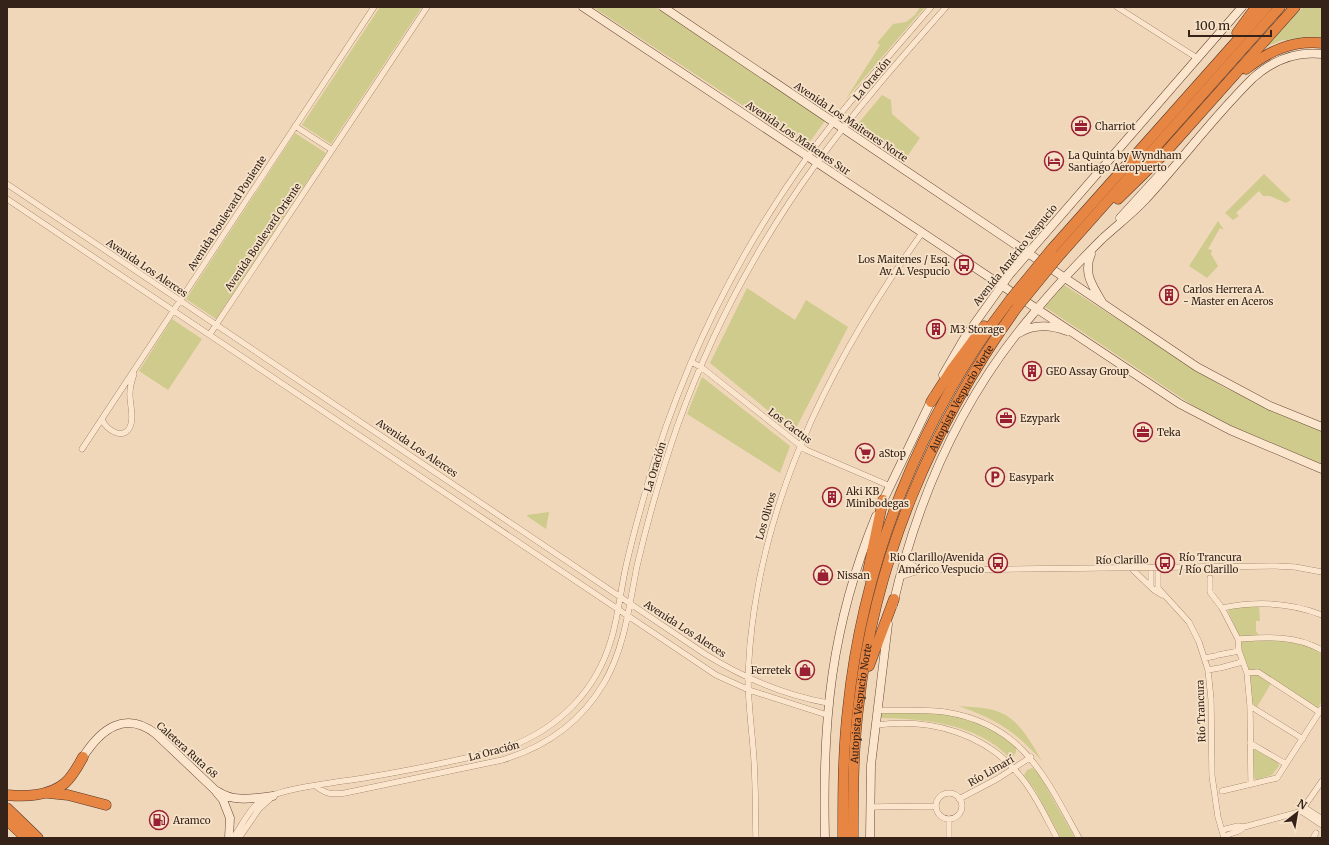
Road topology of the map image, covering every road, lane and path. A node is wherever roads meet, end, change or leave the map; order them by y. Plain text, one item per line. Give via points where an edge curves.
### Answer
1 (374, 7) edge
2 (427, 7) edge
3 (584, 7) edge
4 (662, 7) edge
5 (931, 7) edge
6 (946, 7) edge
7 (1117, 7) edge
8 (1242, 7) edge
9 (1256, 7) edge
10 (1267, 7) edge
11 (1280, 7) edge
12 (1295, 7) edge
13 (1322, 43) edge
14 (1322, 54) edge
15 (1197, 58) junction
16 (1205, 76) junction
17 (1225, 87) junction
18 (834, 122) junction
19 (295, 126) junction
20 (843, 129) junction
21 (332, 150) junction
22 (808, 156) junction
23 (817, 162) junction
24 (7, 184) edge
25 (7, 199) edge
26 (1081, 232) junction
27 (922, 233) junction
28 (1094, 248) junction
29 (1027, 253) junction
30 (1054, 254) junction
31 (1065, 279) junction
32 (1001, 285) junction
33 (180, 300) junction
34 (1011, 304) junction
35 (1103, 304) junction
36 (1038, 308) junction
37 (173, 310) junction
38 (216, 324) junction
39 (210, 334) junction
40 (1015, 336) junction
41 (1080, 336) junction
42 (691, 362) junction
43 (701, 367) junction
44 (135, 369) junction
45 (931, 402) junction
46 (102, 419) junction
47 (1322, 427) edge
48 (800, 446) junction
49 (82, 449) dead end
50 (1322, 469) edge
51 (890, 486) junction
52 (883, 500) junction
53 (905, 557) junction
54 (1151, 568) junction
55 (1158, 568) junction
56 (1132, 569) junction
57 (922, 570) junction
58 (1322, 572) edge
59 (899, 578) junction
60 (1210, 578) dead end
61 (1151, 587) junction
62 (1164, 596) junction
63 (620, 597) junction
64 (894, 599) junction
65 (630, 604) junction
66 (618, 608) junction
67 (1222, 608) junction
68 (1322, 615) edge
69 (628, 616) junction
70 (862, 620) junction
71 (1238, 639) junction
72 (1322, 650) edge
73 (1239, 651) junction
74 (1205, 658) junction
75 (1242, 662) junction
76 (1208, 670) junction
77 (1247, 674) junction
78 (748, 677) junction
79 (749, 690) junction
80 (859, 702) junction
81 (828, 703) junction
82 (1250, 706) junction
83 (878, 710) junction
84 (1321, 710) edge
85 (827, 715) junction
86 (876, 724) junction
87 (1302, 739) junction
88 (1250, 743) junction
89 (500, 750) junction
90 (83, 757) joint
91 (1031, 757) junction
92 (502, 760) junction
93 (1286, 764) junction
94 (1014, 769) junction
95 (1322, 781) edge
96 (1251, 784) junction
97 (316, 786) junction
98 (214, 789) junction
99 (1222, 791) dead end
100 (42, 793) junction
101 (7, 795) edge
102 (273, 796) junction
103 (959, 799) junction
104 (106, 805) dead end
105 (936, 806) junction
106 (870, 807) junction
107 (7, 808) edge
108 (1303, 809) junction
109 (949, 819) junction
110 (1322, 819) edge
111 (7, 820) edge
112 (1322, 825) edge
113 (1223, 835) edge
114 (26, 838) edge
115 (38, 838) edge
116 (229, 838) edge
117 (233, 838) edge
118 (239, 838) edge
119 (756, 838) edge
120 (825, 838) edge
121 (843, 838) edge
122 (853, 838) edge
123 (870, 838) edge
124 (949, 838) edge
125 (1057, 838) edge
126 (1079, 838) edge

1 - 19 street, Avenida Boulevard Poniente
2 - 21 street, Avenida Boulevard Oriente
3 - 22 street, Avenida Los Maitenes Sur
4 - 18 street, Avenida Los Maitenes Norte
5 - 18 street, La Oración
6 - 20 street, La Oración
7 - 15 street
8 - 15 street, Avenida Américo Vespucio
9 - 16 highway
10 - 16 highway, Autopista Vespucio Norte
11 - 26 highway, Autopista Vespucio Norte
12 - 17 highway
13 - 17 highway via 1300,43 1276,50 1261,58
14 - 28 street via 1292,55 1262,70 1237,94 1188,150 1154,180
15 - 29 street, Avenida Américo Vespucio
16 - 30 highway, Autopista Vespucio Norte
17 - 26 highway via 1158,160
18 - 20 street, Avenida Los Maitenes Norte
18 - 22 street, La Oración
19 - 21 street
19 - 33 street, Avenida Boulevard Poniente
20 - 23 street, La Oración
20 - 29 street, Avenida Los Maitenes Norte
21 - 38 street, Avenida Boulevard Oriente
22 - 23 street, Avenida Los Maitenes Sur
22 - 42 street, La Oración via 766,218 736,269
23 - 27 street, Avenida Los Maitenes Sur
23 - 43 street, La Oración via 754,260
24 - 33 street, Avenida Los Alerces
25 - 37 street, Avenida Los Alerces
26 - 30 highway, Autopista Vespucio Norte
27 - 32 street, Avenida Los Maitenes Sur
27 - 48 street, Los Olivos via 888,280 858,329
28 - 31 street
28 - 35 street via 1087,272
29 - 31 street, Avenida Los Maitenes Norte
29 - 32 street, Avenida Américo Vespucio
30 - 34 highway, Autopista Vespucio Norte, bridge
31 - 35 street, Avenida Los Maitenes Norte
31 - 36 street
32 - 36 street, Avenida Los Maitenes Sur
32 - 45 street, Avenida Américo Vespucio via 965,337
33 - 37 street, Avenida Boulevard Poniente
33 - 38 street, Avenida Los Alerces
34 - 45 highway via 971,342
34 - 70 highway, Autopista Vespucio Norte via 960,374 915,461 886,533
34 - 80 highway, Autopista Vespucio Norte via 939,433 916,484 882,584
35 - 47 street, Avenida Los Maitenes Norte via 1216,379 1270,406
36 - 40 street
36 - 41 street, Avenida Los Maitenes Sur
37 - 39 street, Avenida Los Alerces
37 - 44 street, Avenida Boulevard Poniente
38 - 39 street, Avenida Boulevard Oriente
38 - 63 street, Avenida Los Alerces
39 - 66 street, Avenida Los Alerces
40 - 41 street via 1032,327 1046,326
40 - 53 street via 978,390 946,449 922,506
41 - 50 street, Avenida Los Maitenes Sur via 1203,417
42 - 43 street, Los Cactus
42 - 63 street, La Oración via 652,468
43 - 48 street, Los Cactus
43 - 65 street, La Oración via 677,427 658,487
44 - 46 street, Avenida Boulevard Poniente
44 - 46 street via 130,392 132,419 129,428 121,433 115,433 106,427
45 - 51 street, Avenida Américo Vespucio
46 - 49 street, Avenida Boulevard Poniente
48 - 51 street, Los Cactus via 813,454
48 - 78 street, Los Olivos via 779,501 760,572 752,622
51 - 52 street, Avenida Américo Vespucio
52 - 70 highway via 863,594
52 - 81 street, Avenida Américo Vespucio via 866,542 846,606
53 - 57 street via 910,564
53 - 59 street
54 - 55 street, Río Clarillo
54 - 56 street, Río Clarillo
54 - 61 street
55 - 58 street, Río Clarillo via 1281,566
55 - 62 street, Río Trancura via 1158,586
56 - 57 street, Río Clarillo
56 - 61 street, Río Trancura
57 - 59 street, Río Clarillo
59 - 64 street
60 - 67 street via 1210,592
61 - 62 street, Río Trancura
62 - 74 street, Río Trancura via 1189,622
63 - 65 street, Avenida Los Alerces
63 - 66 street, La Oración
64 - 80 highway
64 - 83 street via 886,637
65 - 69 street, La Oración
65 - 78 street, Avenida Los Alerces via 730,670
66 - 69 street, Avenida Los Alerces
66 - 89 street, La Oración via 604,660 579,701 545,730 519,744
67 - 68 street via 1242,604 1279,604 1303,608
67 - 71 street
69 - 79 street, Avenida Los Alerces via 716,675
69 - 92 street, La Oración via 613,666 598,693 583,712 550,739 526,752
70 - 121 highway, Autopista Vespucio Norte via 852,674 846,732
71 - 72 street via 1292,639
71 - 73 street
73 - 74 street
73 - 75 street
74 - 76 street, Río Trancura
75 - 76 street
75 - 77 street
76 - 113 street, Río Trancura via 1212,776
77 - 82 street
77 - 84 street via 1258,672
78 - 79 street, Los Olivos
78 - 81 street, Avenida Los Alerces via 787,692
79 - 85 street, Avenida Los Alerces
79 - 119 street, Los Olivos
80 - 122 highway, Autopista Vespucio Norte via 854,758
81 - 85 street, Avenida Américo Vespucio
82 - 87 street
82 - 88 street
83 - 86 street
83 - 91 street via 932,711 967,717 1006,735
84 - 87 street
85 - 120 street, Avenida Américo Vespucio via 824,766
86 - 94 street via 916,724 955,731 984,744
86 - 106 street via 871,765
87 - 93 street
88 - 93 street
88 - 96 street
89 - 92 street
89 - 97 street, La Oración
90 - 98 street, Caletera Ruta 68 via 102,732 119,724 137,724 156,734
90 - 100 highway via 65,783
91 - 94 street, Río Limarí
91 - 126 street via 1045,776
92 - 97 street, La Oración via 345,794 331,794
93 - 96 street via 1277,778
94 - 103 street, Río Limarí
94 - 125 street via 1032,792
95 - 108 street
96 - 99 street
97 - 102 street, La Oración
98 - 102 street via 236,799
98 - 116 street, Caletera Ruta 68 via 227,810 230,823
100 - 101 highway
100 - 104 highway via 64,794
102 - 117 street via 257,804
102 - 118 street via 262,805
103 - 105 street via 946,793 939,798
103 - 109 street via 962,805 960,812 956,817
105 - 106 street
105 - 109 street via 939,815
106 - 123 street
107 - 115 highway
108 - 110 street
108 - 112 street
108 - 113 street
109 - 124 street
111 - 114 highway

